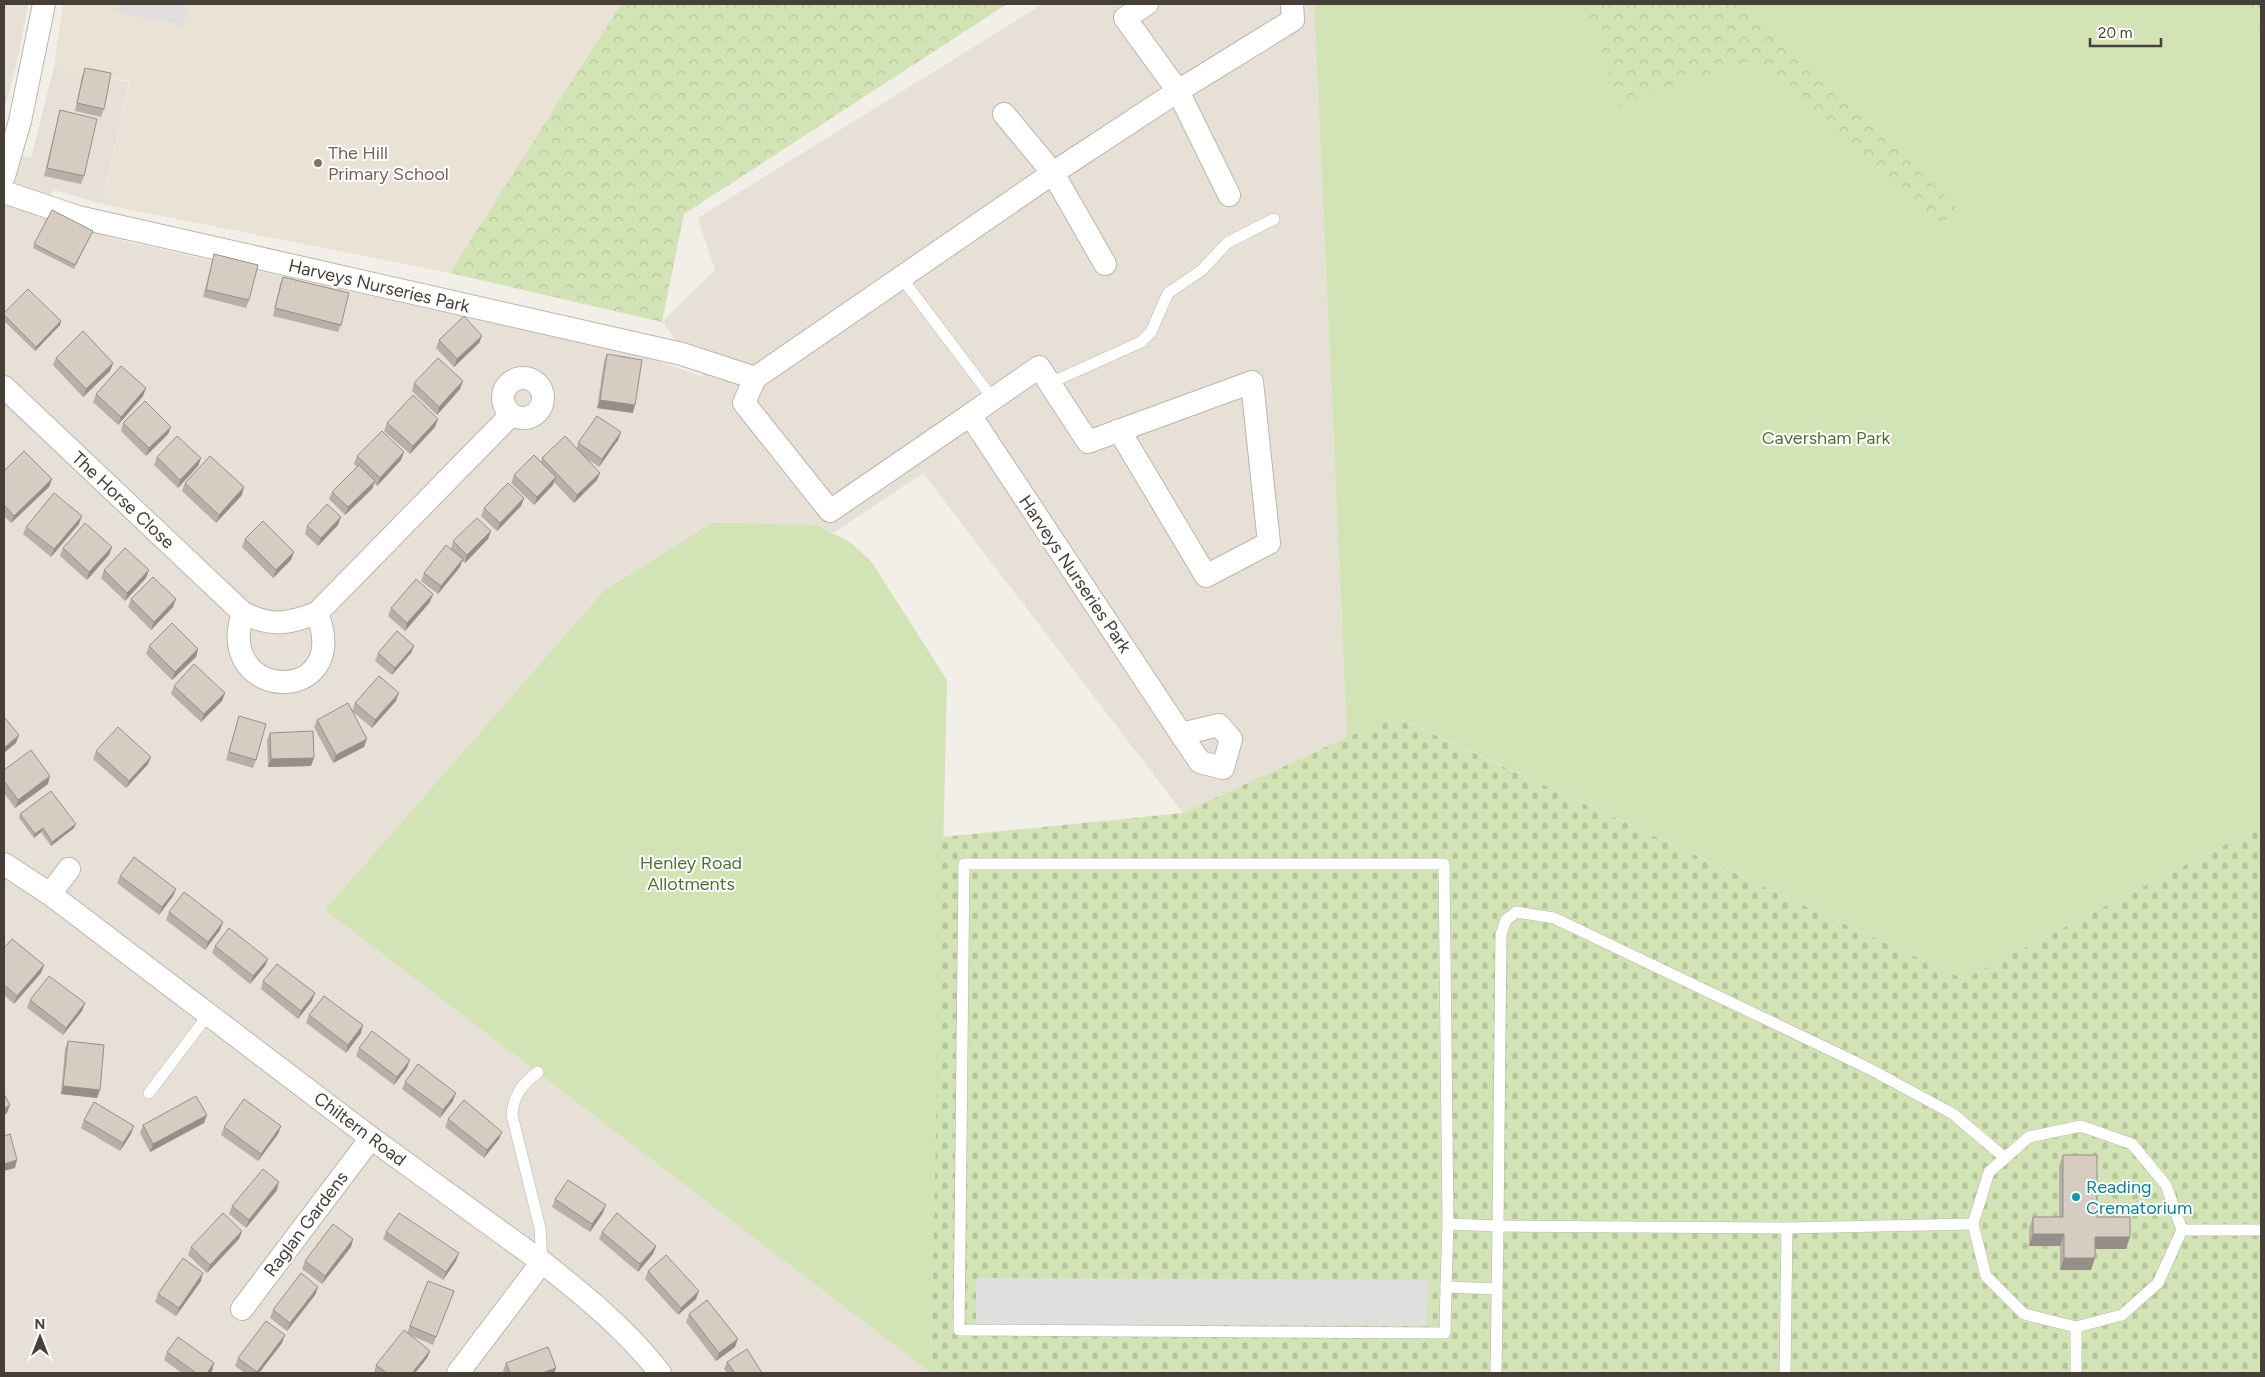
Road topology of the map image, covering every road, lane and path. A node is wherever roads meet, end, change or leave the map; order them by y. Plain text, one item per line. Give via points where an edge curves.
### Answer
1 (44, 4) edge
2 (1147, 4) edge
3 (1292, 4) edge
4 (1178, 91) junction
5 (1004, 114) dead end
6 (1053, 173) junction
7 (4, 176) edge
8 (4, 192) edge
9 (1230, 195) dead end
10 (1274, 219) dead end
11 (1105, 264) dead end
12 (901, 277) junction
13 (755, 378) junction
14 (1050, 383) junction
15 (4, 387) edge
16 (993, 399) junction
17 (511, 415) dead end
18 (970, 415) junction
19 (1119, 430) junction
20 (243, 613) junction
21 (317, 613) junction
22 (1180, 734) dead end
23 (4, 864) edge
24 (69, 869) dead end
25 (50, 894) junction
26 (208, 1015) junction
27 (538, 1072) dead end
28 (149, 1092) dead end
29 (371, 1138) junction
30 (2005, 1158) junction
31 (1448, 1224) junction
32 (1973, 1224) junction
33 (1498, 1226) junction
34 (1787, 1228) junction
35 (2182, 1230) junction
36 (2261, 1230) edge
37 (542, 1262) junction
38 (1446, 1288) junction
39 (1497, 1289) junction
40 (242, 1309) dead end
41 (2076, 1327) junction
42 (458, 1373) edge
43 (660, 1373) edge
44 (1496, 1373) edge
45 (1785, 1373) edge
46 (2076, 1373) edge

1 - 7 street via 20,121
2 - 4 street via 1125,18
3 - 4 street via 1293,20
4 - 6 street
4 - 9 street
5 - 6 street
6 - 11 street
6 - 12 street
8 - 13 street, Harveys Nurseries Park via 78,217 682,354
10 - 14 lane via 1226,243 1202,270 1168,293 1151,332 1141,342
12 - 13 street
12 - 16 lane
13 - 18 street via 744,403 830,511
14 - 16 street via 1039,368
14 - 19 street via 1088,442
15 - 20 street, The Horse Close
16 - 18 street
17 - 21 street, The Horse Close
18 - 22 street, Harveys Nurseries Park
19 - 19 street via 1252,382 1269,543 1206,576
20 - 21 street, The Horse Close via 278,624
20 - 21 street via 237,630 247,665 259,676 277,683 296,682 312,672 319,660 324,642
23 - 25 street, Chiltern Road
24 - 25 street
25 - 26 street, Chiltern Road
26 - 28 lane
26 - 29 street, Chiltern Road
27 - 37 lane via 524,1082 513,1103 512,1115 540,1228
29 - 37 street, Chiltern Road
29 - 40 street, Raglan Gardens
30 - 32 lane via 1989,1172
30 - 33 lane via 1953,1114 1868,1068 1554,918 1516,912 1506,920 1501,934
30 - 35 lane via 2029,1137 2081,1126 2132,1144 2166,1186
31 - 33 lane
31 - 38 lane
31 - 38 lane via 1444,864 964,864 960,1330 1445,1333
32 - 34 lane
32 - 41 lane via 1986,1276 2024,1314
33 - 34 lane
33 - 39 lane
34 - 45 lane
35 - 36 lane
35 - 41 lane via 2158,1283 2122,1315
37 - 42 street
37 - 43 street, Chiltern Road via 644,1351
38 - 39 lane
39 - 44 lane
41 - 46 lane

